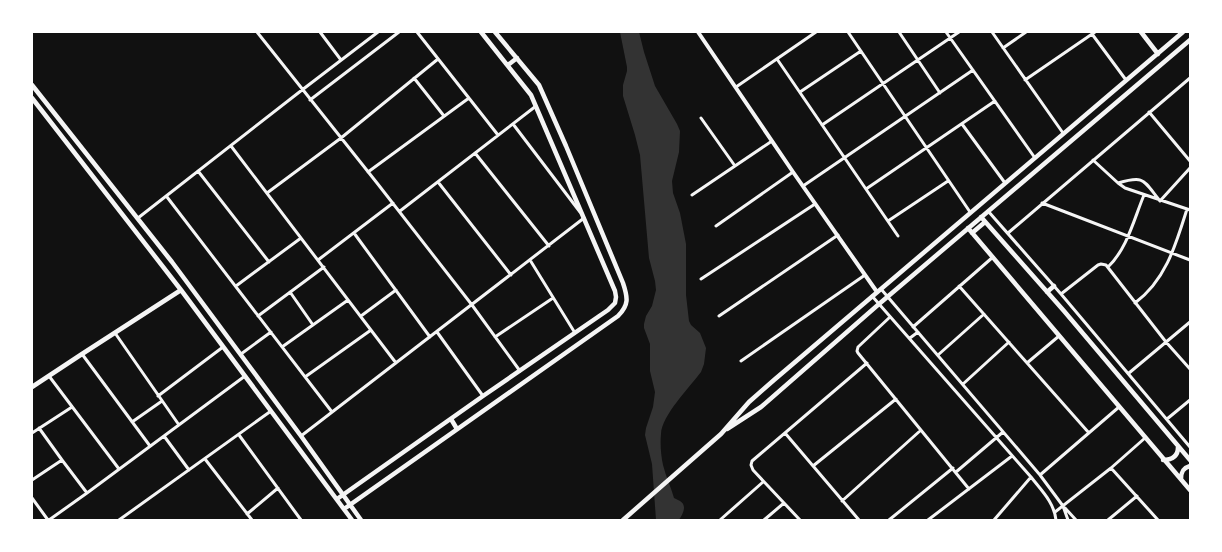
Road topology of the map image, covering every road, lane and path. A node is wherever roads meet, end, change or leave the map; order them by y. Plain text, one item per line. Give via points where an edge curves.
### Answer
1 (257, 32) edge
2 (320, 32) edge
3 (378, 32) edge
4 (399, 32) edge
5 (417, 32) edge
6 (481, 32) edge
7 (495, 32) edge
8 (698, 32) edge
9 (816, 32) edge
10 (848, 32) edge
11 (899, 32) edge
12 (946, 32) edge
13 (960, 32) edge
14 (992, 32) edge
15 (1026, 32) edge
16 (1141, 32) edge
17 (1093, 33) edge
18 (1180, 33) edge
19 (950, 38) junction
20 (1190, 40) edge
21 (1003, 48) junction
22 (861, 51) junction
23 (1158, 54) junction
24 (517, 58) junction
25 (777, 58) junction
26 (438, 59) junction
27 (341, 60) junction
28 (918, 60) junction
29 (508, 65) junction
30 (973, 70) junction
31 (414, 78) junction
32 (1190, 78) edge
33 (1026, 80) junction
34 (1126, 80) junction
35 (1186, 81) junction
36 (32, 84) edge
37 (883, 84) junction
38 (1190, 85) edge
39 (736, 87) junction
40 (302, 90) junction
41 (800, 92) junction
42 (940, 93) junction
43 (32, 98) edge
44 (469, 98) junction
45 (310, 100) junction
46 (995, 101) junction
47 (536, 106) junction
48 (1150, 112) junction
49 (444, 116) junction
50 (905, 117) junction
51 (701, 118) dead end
52 (1080, 119) junction
53 (513, 124) junction
54 (962, 124) junction
55 (822, 125) junction
56 (1087, 127) junction
57 (1063, 133) junction
58 (498, 135) junction
59 (341, 138) junction
60 (772, 141) junction
61 (231, 146) junction
62 (926, 148) junction
63 (475, 153) junction
64 (844, 158) junction
65 (1035, 158) junction
66 (1093, 160) junction
67 (1190, 161) edge
68 (735, 166) junction
69 (1190, 168) edge
70 (198, 172) junction
71 (368, 172) junction
72 (793, 172) junction
73 (948, 181) junction
74 (438, 182) junction
75 (1005, 183) junction
76 (1118, 183) junction
77 (112, 185) junction
78 (803, 186) junction
79 (866, 189) junction
80 (104, 192) junction
81 (268, 193) junction
82 (692, 195) dead end
83 (1144, 195) junction
84 (167, 197) junction
85 (1160, 201) junction
86 (393, 203) junction
87 (1042, 203) junction
88 (815, 204) junction
89 (1189, 210) edge
90 (400, 211) junction
91 (988, 211) junction
92 (970, 212) junction
93 (981, 217) junction
94 (138, 218) junction
95 (585, 219) junction
96 (888, 221) junction
97 (985, 222) junction
98 (716, 226) dead end
99 (968, 228) junction
100 (354, 233) junction
101 (972, 233) junction
102 (1008, 233) junction
103 (838, 236) junction
104 (898, 236) dead end
105 (1128, 236) junction
106 (301, 238) junction
107 (549, 246) junction
108 (1172, 253) junction
109 (993, 257) junction
110 (318, 260) junction
111 (530, 260) junction
112 (1190, 260) edge
113 (268, 262) junction
114 (324, 267) junction
115 (1108, 267) junction
116 (512, 275) junction
117 (865, 275) junction
118 (701, 280) dead end
119 (236, 286) junction
120 (959, 286) junction
121 (1054, 286) junction
122 (182, 290) junction
123 (396, 290) junction
124 (879, 290) junction
125 (290, 292) junction
126 (1047, 292) junction
127 (1062, 294) junction
128 (872, 296) junction
129 (888, 297) junction
130 (553, 298) junction
131 (348, 300) junction
132 (1135, 303) junction
133 (879, 304) junction
134 (472, 305) junction
135 (984, 314) junction
136 (212, 315) junction
137 (258, 316) junction
138 (361, 316) junction
139 (719, 316) dead end
140 (890, 317) junction
141 (204, 321) junction
142 (1190, 322) edge
143 (313, 325) junction
144 (913, 327) junction
145 (371, 330) junction
146 (271, 332) junction
147 (437, 332) junction
148 (918, 332) junction
149 (115, 333) junction
150 (575, 333) junction
151 (1059, 336) junction
152 (430, 337) junction
153 (495, 337) junction
154 (910, 338) junction
155 (1009, 342) junction
156 (1166, 342) junction
157 (223, 347) junction
158 (282, 348) junction
159 (82, 354) junction
160 (241, 354) junction
161 (938, 355) junction
162 (741, 361) dead end
163 (396, 363) junction
164 (867, 363) junction
165 (1027, 363) junction
166 (1190, 369) edge
167 (520, 371) junction
168 (1129, 373) junction
169 (49, 376) junction
170 (245, 376) junction
171 (305, 377) junction
172 (963, 384) junction
173 (32, 387) edge
174 (158, 396) junction
175 (483, 396) junction
176 (896, 399) junction
177 (1190, 400) edge
178 (162, 401) junction
179 (72, 407) junction
180 (1119, 407) junction
181 (271, 411) junction
182 (332, 412) junction
183 (451, 419) junction
184 (1167, 419) junction
185 (132, 422) junction
186 (179, 425) junction
187 (39, 428) junction
188 (458, 429) junction
189 (921, 430) junction
190 (1003, 432) junction
191 (32, 433) edge
192 (785, 433) junction
193 (1089, 433) junction
194 (721, 434) junction
195 (239, 435) junction
196 (164, 436) junction
197 (301, 436) junction
198 (996, 438) junction
199 (1145, 438) junction
200 (150, 446) junction
201 (1178, 447) junction
202 (1190, 447) edge
203 (1012, 456) junction
204 (205, 459) junction
205 (62, 460) junction
206 (1163, 460) junction
207 (1190, 460) edge
208 (813, 466) junction
209 (1190, 466) edge
210 (1111, 468) junction
211 (119, 469) junction
212 (190, 470) junction
213 (954, 470) junction
214 (1040, 475) junction
215 (1031, 477) junction
216 (1181, 479) junction
217 (32, 480) edge
218 (763, 482) junction
219 (278, 488) junction
220 (969, 489) junction
221 (1190, 490) edge
222 (87, 493) junction
223 (343, 495) junction
224 (1137, 496) junction
225 (32, 498) edge
226 (337, 499) junction
227 (842, 501) junction
228 (784, 503) junction
229 (349, 504) junction
230 (1063, 506) junction
231 (344, 508) junction
232 (1055, 512) junction
233 (247, 514) junction
234 (48, 520) edge
235 (119, 520) edge
236 (252, 520) edge
237 (301, 520) edge
238 (352, 520) edge
239 (361, 520) edge
240 (623, 520) edge
241 (720, 520) edge
242 (764, 520) edge
243 (800, 520) edge
244 (859, 520) edge
245 (889, 520) edge
246 (928, 520) edge
247 (994, 520) edge
248 (1056, 520) edge
249 (1068, 520) edge
250 (1076, 520) edge
251 (1108, 520) edge
252 (1158, 520) edge

1 - 40 street
2 - 27 street
3 - 27 street
4 - 45 street
5 - 26 street
6 - 29 main road
7 - 24 main road
8 - 39 street
9 - 25 street
10 - 22 street
11 - 28 street
12 - 19 street
13 - 19 street
14 - 21 street
15 - 21 street
16 - 23 main road
17 - 33 street
17 - 34 street
18 - 23 main road
19 - 28 street
19 - 30 street
20 - 56 main road
21 - 33 street
22 - 37 street
22 - 41 street
23 - 34 main road
24 - 29 main road
24 - 188 main road via 539,85 619,272 627,300 618,316
25 - 39 street
25 - 41 street
26 - 31 street
26 - 44 street
27 - 40 street
28 - 37 street
28 - 42 street
29 - 47 main road via 531,95
30 - 42 street
30 - 46 street
31 - 49 street
31 - 59 street
32 - 35 street
33 - 57 street
34 - 52 main road
35 - 38 street
35 - 48 street
36 - 77 main road
37 - 50 street
37 - 55 street
39 - 60 street
40 - 45 street
40 - 61 street
41 - 55 street
42 - 50 street
43 - 80 main road
44 - 49 street
44 - 58 street
45 - 59 street
46 - 54 street
46 - 65 street
47 - 53 street
47 - 95 main road
48 - 66 street
48 - 67 street
49 - 71 street
50 - 62 street
50 - 64 street
51 - 68 street
52 - 56 main road
52 - 57 main road
53 - 58 street
53 - 95 street
54 - 62 street
54 - 75 street
55 - 64 street
56 - 91 main road
57 - 65 main road
58 - 63 street
59 - 71 street
59 - 81 street
60 - 68 street
60 - 72 street
61 - 70 street
61 - 81 street
62 - 73 street
62 - 79 street
63 - 74 street
63 - 107 street
64 - 78 street
64 - 79 street
65 - 75 main road
66 - 76 street
66 - 87 street
68 - 82 street
69 - 85 street
70 - 84 street
70 - 113 street
71 - 86 street
72 - 78 street
72 - 98 street
73 - 92 street
73 - 96 street
74 - 90 street
74 - 116 street
75 - 92 main road
76 - 83 street
76 - 85 street via 1140,179
77 - 80 main road
77 - 94 main road
78 - 88 street
79 - 96 street
80 - 122 main road
81 - 106 street
83 - 85 street
83 - 105 street
84 - 94 street
84 - 119 street
85 - 89 street
86 - 90 street
86 - 100 street
87 - 102 street
87 - 105 street
88 - 103 street
88 - 118 street
89 - 108 street
90 - 134 street
91 - 93 main road
91 - 102 street
92 - 124 main road
93 - 97 main road
93 - 99 main road
94 - 136 main road
95 - 107 street
95 - 150 main road via 616,297 615,303 608,310
96 - 104 street
97 - 101 main road
97 - 126 main road
99 - 101 main road
99 - 129 main road
100 - 110 street
100 - 123 street
101 - 109 main road
102 - 121 street
103 - 117 street
103 - 139 street
105 - 108 street
105 - 115 street via 1117,257
106 - 110 street
106 - 113 street
107 - 111 street
108 - 112 street
108 - 132 street via 1156,283
109 - 120 street
109 - 151 main road
110 - 114 street
111 - 116 street
111 - 130 street
113 - 119 street
114 - 125 street
114 - 131 street
115 - 127 street via 1104,264 1098,265
115 - 132 street
116 - 134 street
117 - 124 street
117 - 162 street
119 - 137 street
120 - 135 street
120 - 144 street
121 - 126 main road
121 - 127 street
122 - 141 main road
122 - 149 main road
123 - 138 street
123 - 152 street
124 - 128 main road
124 - 129 street
125 - 137 street
125 - 143 street
126 - 201 main road
127 - 168 street
128 - 133 street
128 - 194 main road via 749,402
129 - 133 main road
129 - 144 street
130 - 150 street
130 - 153 street
131 - 138 street
131 - 143 street
132 - 156 street
133 - 140 street
133 - 194 main road via 761,407
134 - 147 street
134 - 153 street
135 - 155 street
135 - 161 street
136 - 141 main road
136 - 160 main road
137 - 146 street
138 - 145 street
140 - 154 street
140 - 164 street via 858,347 858,353
141 - 157 main road
142 - 156 street
143 - 158 street
144 - 148 street
145 - 163 street
145 - 171 street
146 - 158 street
146 - 160 street
147 - 152 street
147 - 175 street
148 - 154 street
148 - 161 street
149 - 159 main road
149 - 174 street
150 - 167 main road
151 - 165 street
151 - 180 main road
152 - 163 street
153 - 167 street
154 - 198 street
155 - 165 street
155 - 172 street
156 - 166 street
156 - 168 street
157 - 170 main road
157 - 174 street
158 - 171 street
159 - 169 main road
159 - 185 street
160 - 197 main road
161 - 172 street
163 - 182 street
164 - 176 street
164 - 192 street
165 - 193 street
167 - 175 main road
168 - 184 street
169 - 173 main road
169 - 179 street
170 - 181 main road
170 - 186 street
171 - 182 street
172 - 190 street
174 - 178 street
175 - 183 main road
176 - 189 street
176 - 208 street
177 - 184 street
178 - 185 street
178 - 186 street
179 - 187 street
179 - 211 street
180 - 193 street
180 - 199 main road
181 - 195 street
181 - 226 main road
182 - 197 street
183 - 188 main road
183 - 223 main road
184 - 202 street
185 - 200 street
186 - 196 street
187 - 191 street
187 - 205 street
188 - 229 main road
189 - 213 street
189 - 227 street
190 - 198 street
190 - 214 street
192 - 208 street
192 - 218 street via 752,461 752,470
193 - 214 street
194 - 240 main road
195 - 204 street
195 - 219 street
196 - 200 street
196 - 212 street
197 - 223 main road
198 - 203 street
198 - 213 street
199 - 206 main road
199 - 210 street
200 - 211 street
201 - 206 main road via 1175,457
201 - 207 main road
203 - 215 street
203 - 220 street
204 - 212 street
204 - 233 street
205 - 217 street
205 - 222 street
206 - 216 main road
208 - 227 street
209 - 216 main road via 1183,469
210 - 224 street
210 - 230 street
211 - 222 street
212 - 235 street
213 - 220 street
213 - 245 street
214 - 230 street
215 - 232 street
215 - 247 street
216 - 221 main road
218 - 228 street
218 - 241 street
219 - 233 street
219 - 237 street
220 - 246 street
222 - 234 street
223 - 226 main road
223 - 229 main road
224 - 251 street
224 - 252 street
225 - 234 street
226 - 231 main road
227 - 244 street
228 - 242 street
228 - 243 street
229 - 231 main road
229 - 239 main road
230 - 232 street
230 - 249 street
230 - 250 street
231 - 238 main road
232 - 248 street
233 - 236 street

